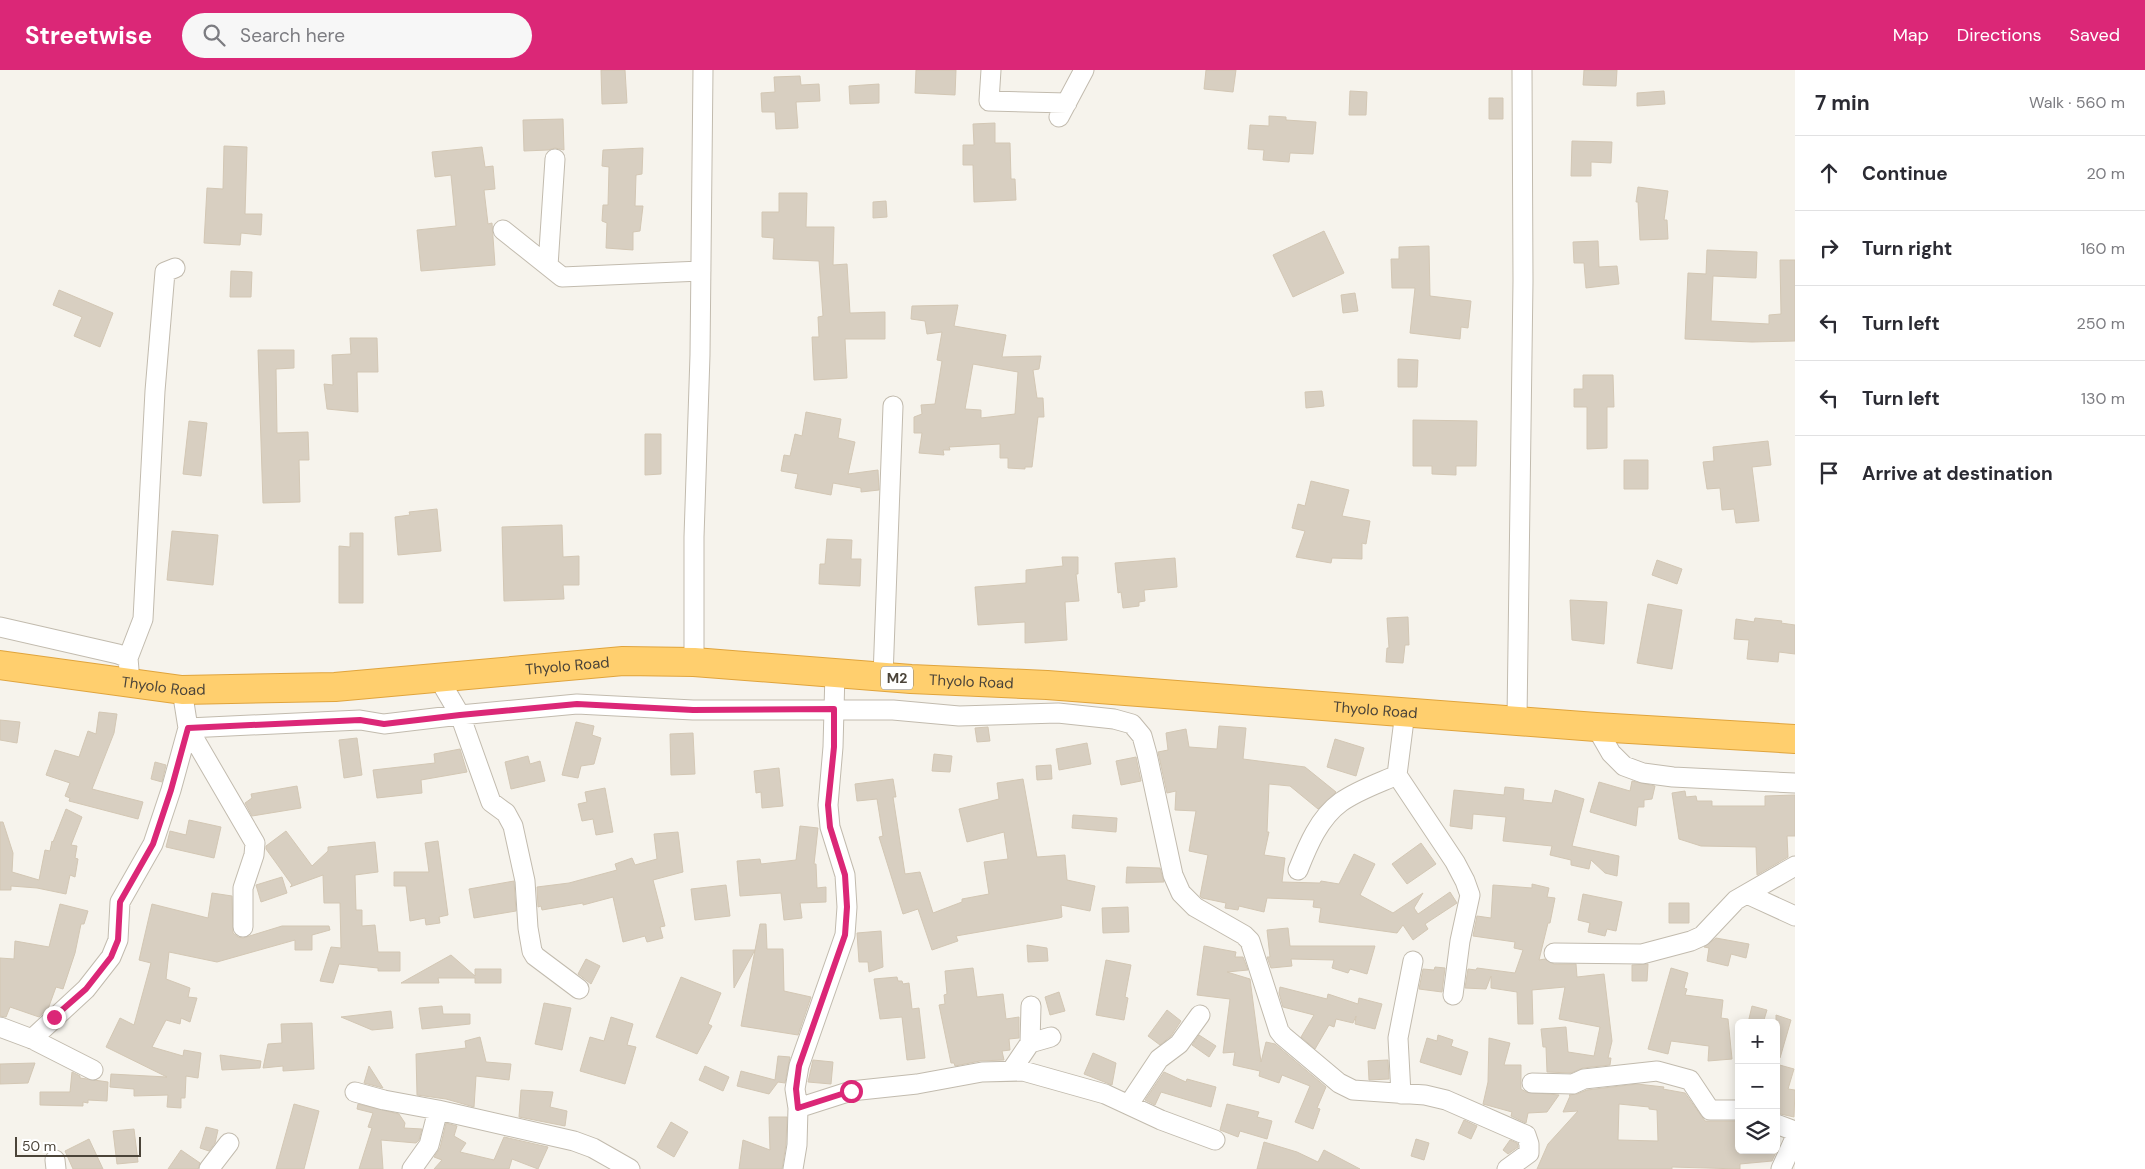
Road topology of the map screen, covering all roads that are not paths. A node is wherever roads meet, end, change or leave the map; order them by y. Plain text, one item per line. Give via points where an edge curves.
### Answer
1 (703, 70) edge
2 (992, 70) edge
3 (1084, 70) edge
4 (1522, 70) edge
5 (555, 159) dead end
6 (503, 230) dead end
7 (548, 266) junction
8 (175, 268) dead end
9 (701, 271) junction
10 (893, 406) dead end
11 (0, 627) edge
12 (694, 662) junction
13 (0, 664) edge
14 (129, 670) junction
15 (834, 672) junction
16 (883, 677) junction
17 (439, 679) junction
18 (911, 679) junction
19 (1047, 685) junction
20 (182, 690) junction
21 (834, 709) junction
22 (912, 711) junction
23 (1405, 712) junction
24 (1058, 713) junction
25 (460, 715) junction
26 (1517, 720) junction
27 (1596, 727) junction
28 (188, 728) junction
29 (1795, 739) edge
30 (1397, 775) junction
31 (1795, 783) edge
32 (1795, 866) edge
33 (1298, 870) dead end
34 (1747, 894) junction
35 (1795, 916) edge
36 (243, 927) dead end
37 (1554, 954) dead end
38 (1413, 961) dead end
39 (579, 988) dead end
40 (1453, 995) dead end
41 (1031, 1006) dead end
42 (1200, 1015) dead end
43 (0, 1027) edge
44 (1051, 1037) dead end
45 (32, 1039) junction
46 (1030, 1043) junction
47 (94, 1070) dead end
48 (1011, 1071) junction
49 (1532, 1083) dead end
50 (354, 1092) dead end
51 (1401, 1094) junction
52 (1129, 1104) junction
53 (798, 1108) junction
54 (438, 1110) junction
55 (1735, 1110) edge
56 (1780, 1125) edge
57 (1795, 1130) edge
58 (1795, 1138) edge
59 (1215, 1140) dead end
60 (229, 1143) dead end
61 (209, 1169) edge
62 (412, 1169) edge
63 (630, 1169) edge
64 (793, 1169) edge
65 (1507, 1169) edge
66 (1781, 1169) edge

1 - 9 street
2 - 3 street via 989,100 1063,110
4 - 26 street via 1523,282
5 - 7 street
6 - 7 street
7 - 9 street via 562,277
8 - 14 street via 165,272 142,619
9 - 12 street
10 - 16 street
11 - 14 street
12 - 15 highway, Thyolo Road / M2
12 - 17 highway, Thyolo Road / M2 via 623,661
13 - 14 highway, Thyolo Road / M2
14 - 20 highway, Thyolo Road / M2
15 - 16 highway, Thyolo Road / M2
15 - 21 street
16 - 18 highway, Thyolo Road / M2
17 - 20 highway, Thyolo Road / M2 via 335,687
17 - 25 street
18 - 19 highway, Thyolo Road / M2
18 - 22 street
19 - 23 highway, Thyolo Road / M2
19 - 24 street
20 - 28 street
21 - 22 street
21 - 25 street via 693,710 577,704
21 - 53 street via 828,805 830,827 845,875 845,935 799,1066
22 - 24 street via 959,716
23 - 26 highway, Thyolo Road / M2
23 - 30 street
24 - 51 street via 1114,719 1132,724 1142,736 1173,874 1181,893 1196,907 1250,941 1278,1030 1283,1036 1352,1090
25 - 28 street via 384,724 360,720
25 - 39 street via 491,802 506,813 512,826 526,881 532,951
26 - 27 highway, Thyolo Road / M2
27 - 29 highway, Thyolo Road / M2
27 - 31 street via 1611,753 1624,766 1643,773
28 - 36 street via 256,843 243,888
28 - 45 street via 153,844 120,902 118,940 111,957 86,989
30 - 33 street via 1358,792 1325,817 1308,844
30 - 40 street via 1466,880 1470,895
32 - 34 street
34 - 35 street
34 - 37 street via 1726,909 1702,936 1660,951
38 - 51 street via 1398,1038
41 - 46 street
42 - 52 street via 1180,1044 1160,1059
43 - 45 street
44 - 46 street
45 - 47 street
46 - 48 street
48 - 52 street via 1041,1075
48 - 53 street via 982,1072 917,1084 851,1091
49 - 55 street via 1573,1084 1584,1079 1657,1071 1690,1080 1710,1110
50 - 54 street
51 - 65 street via 1446,1100 1526,1135 1529,1153
52 - 59 street
53 - 64 street
54 - 62 street via 429,1145
54 - 63 street via 574,1141
56 - 57 street
58 - 66 street
60 - 61 street

